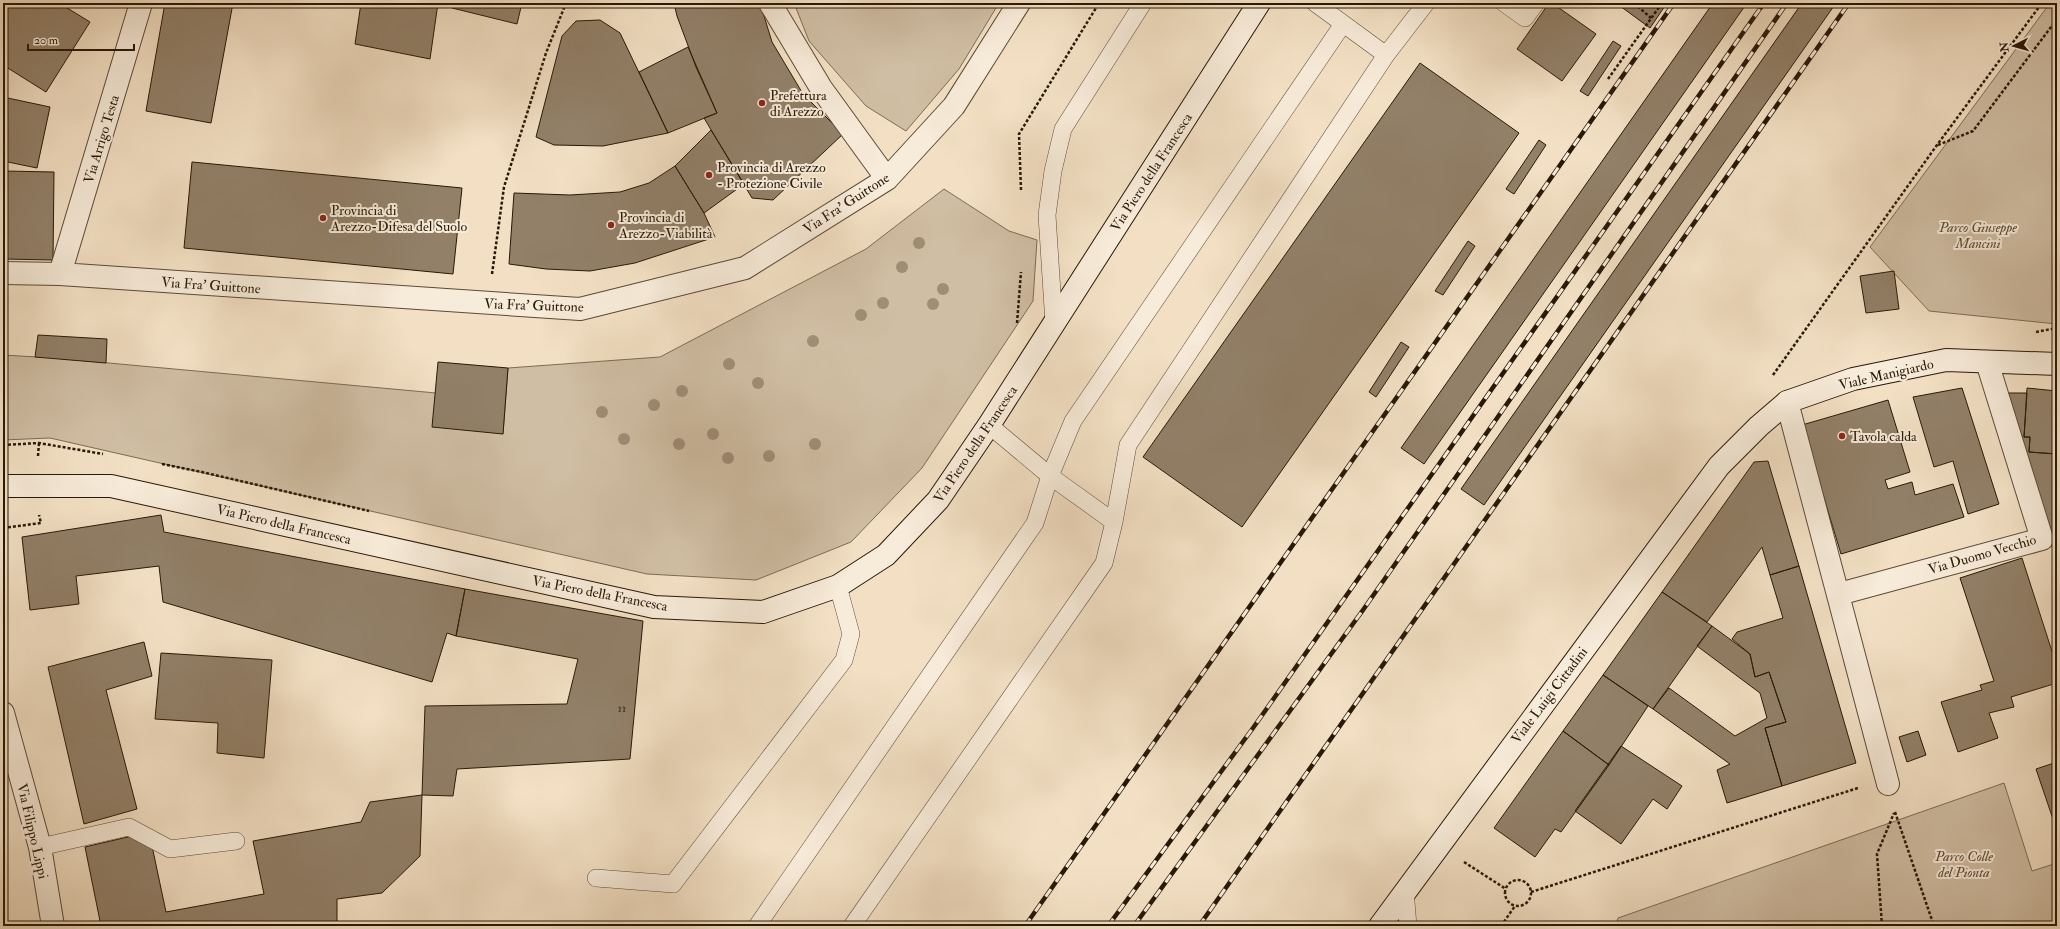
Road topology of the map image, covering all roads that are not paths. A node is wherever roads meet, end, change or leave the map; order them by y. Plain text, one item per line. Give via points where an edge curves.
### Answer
1 (142, 3) edge
2 (770, 3) edge
3 (1019, 3) edge
4 (1143, 3) edge
5 (1259, 3) edge
6 (1315, 3) edge
7 (1426, 3) edge
8 (1504, 3) edge
9 (1536, 3) edge
10 (1343, 24) junction
11 (1386, 55) junction
12 (886, 179) junction
13 (3, 273) edge
14 (60, 274) junction
15 (1054, 324) junction
16 (1987, 362) junction
17 (2057, 364) edge
18 (1787, 402) junction
19 (989, 425) junction
20 (1719, 466) joint
21 (1050, 476) junction
22 (3, 486) edge
23 (1114, 522) junction
24 (838, 586) junction
25 (1839, 594) junction
26 (3, 713) edge
27 (1888, 784) dead end
28 (236, 841) dead end
29 (40, 847) junction
30 (596, 878) dead end
31 (1405, 890) junction
32 (53, 926) edge
33 (757, 926) edge
34 (852, 926) edge
35 (1380, 926) edge
36 (1408, 926) edge

1 - 14 street, Via Arrigo Testa
2 - 12 street via 821,88
3 - 12 street, Via Fra' Guittone via 954,106
4 - 15 lane via 1063,129 1053,171 1047,215
5 - 15 street, Via Piero della Francesca
6 - 10 lane
7 - 11 lane
8 - 9 lane via 1525,18
10 - 11 lane
10 - 21 lane via 1072,421
11 - 23 lane via 1128,444
12 - 14 street, Via Fra' Guittone via 746,268 580,309
13 - 14 street, Via Fra' Guittone
15 - 19 street, Via Piero della Francesca
16 - 17 street, Viale Manigiardo
16 - 18 street, Viale Manigiardo via 1936,362 1854,379
16 - 25 street, Via Duomo Vecchio via 2042,539
18 - 20 street, Viale Manigiardo
18 - 25 street
19 - 21 lane
19 - 24 street, Via Piero della Francesca via 938,500 886,554
20 - 31 street, Viale Luigi Cittadini
21 - 23 lane
21 - 33 lane via 1035,523
22 - 24 street, Via Piero della Francesca via 111,486 654,606 763,612
23 - 34 lane via 1104,564
24 - 30 lane via 851,634 844,660 673,884
25 - 27 street
26 - 29 street, Via Filippo Lippi
28 - 29 lane via 170,848 129,827
29 - 32 street, Via Filippo Lippi
31 - 35 street, Viale Luigi Cittadini
31 - 36 lane

